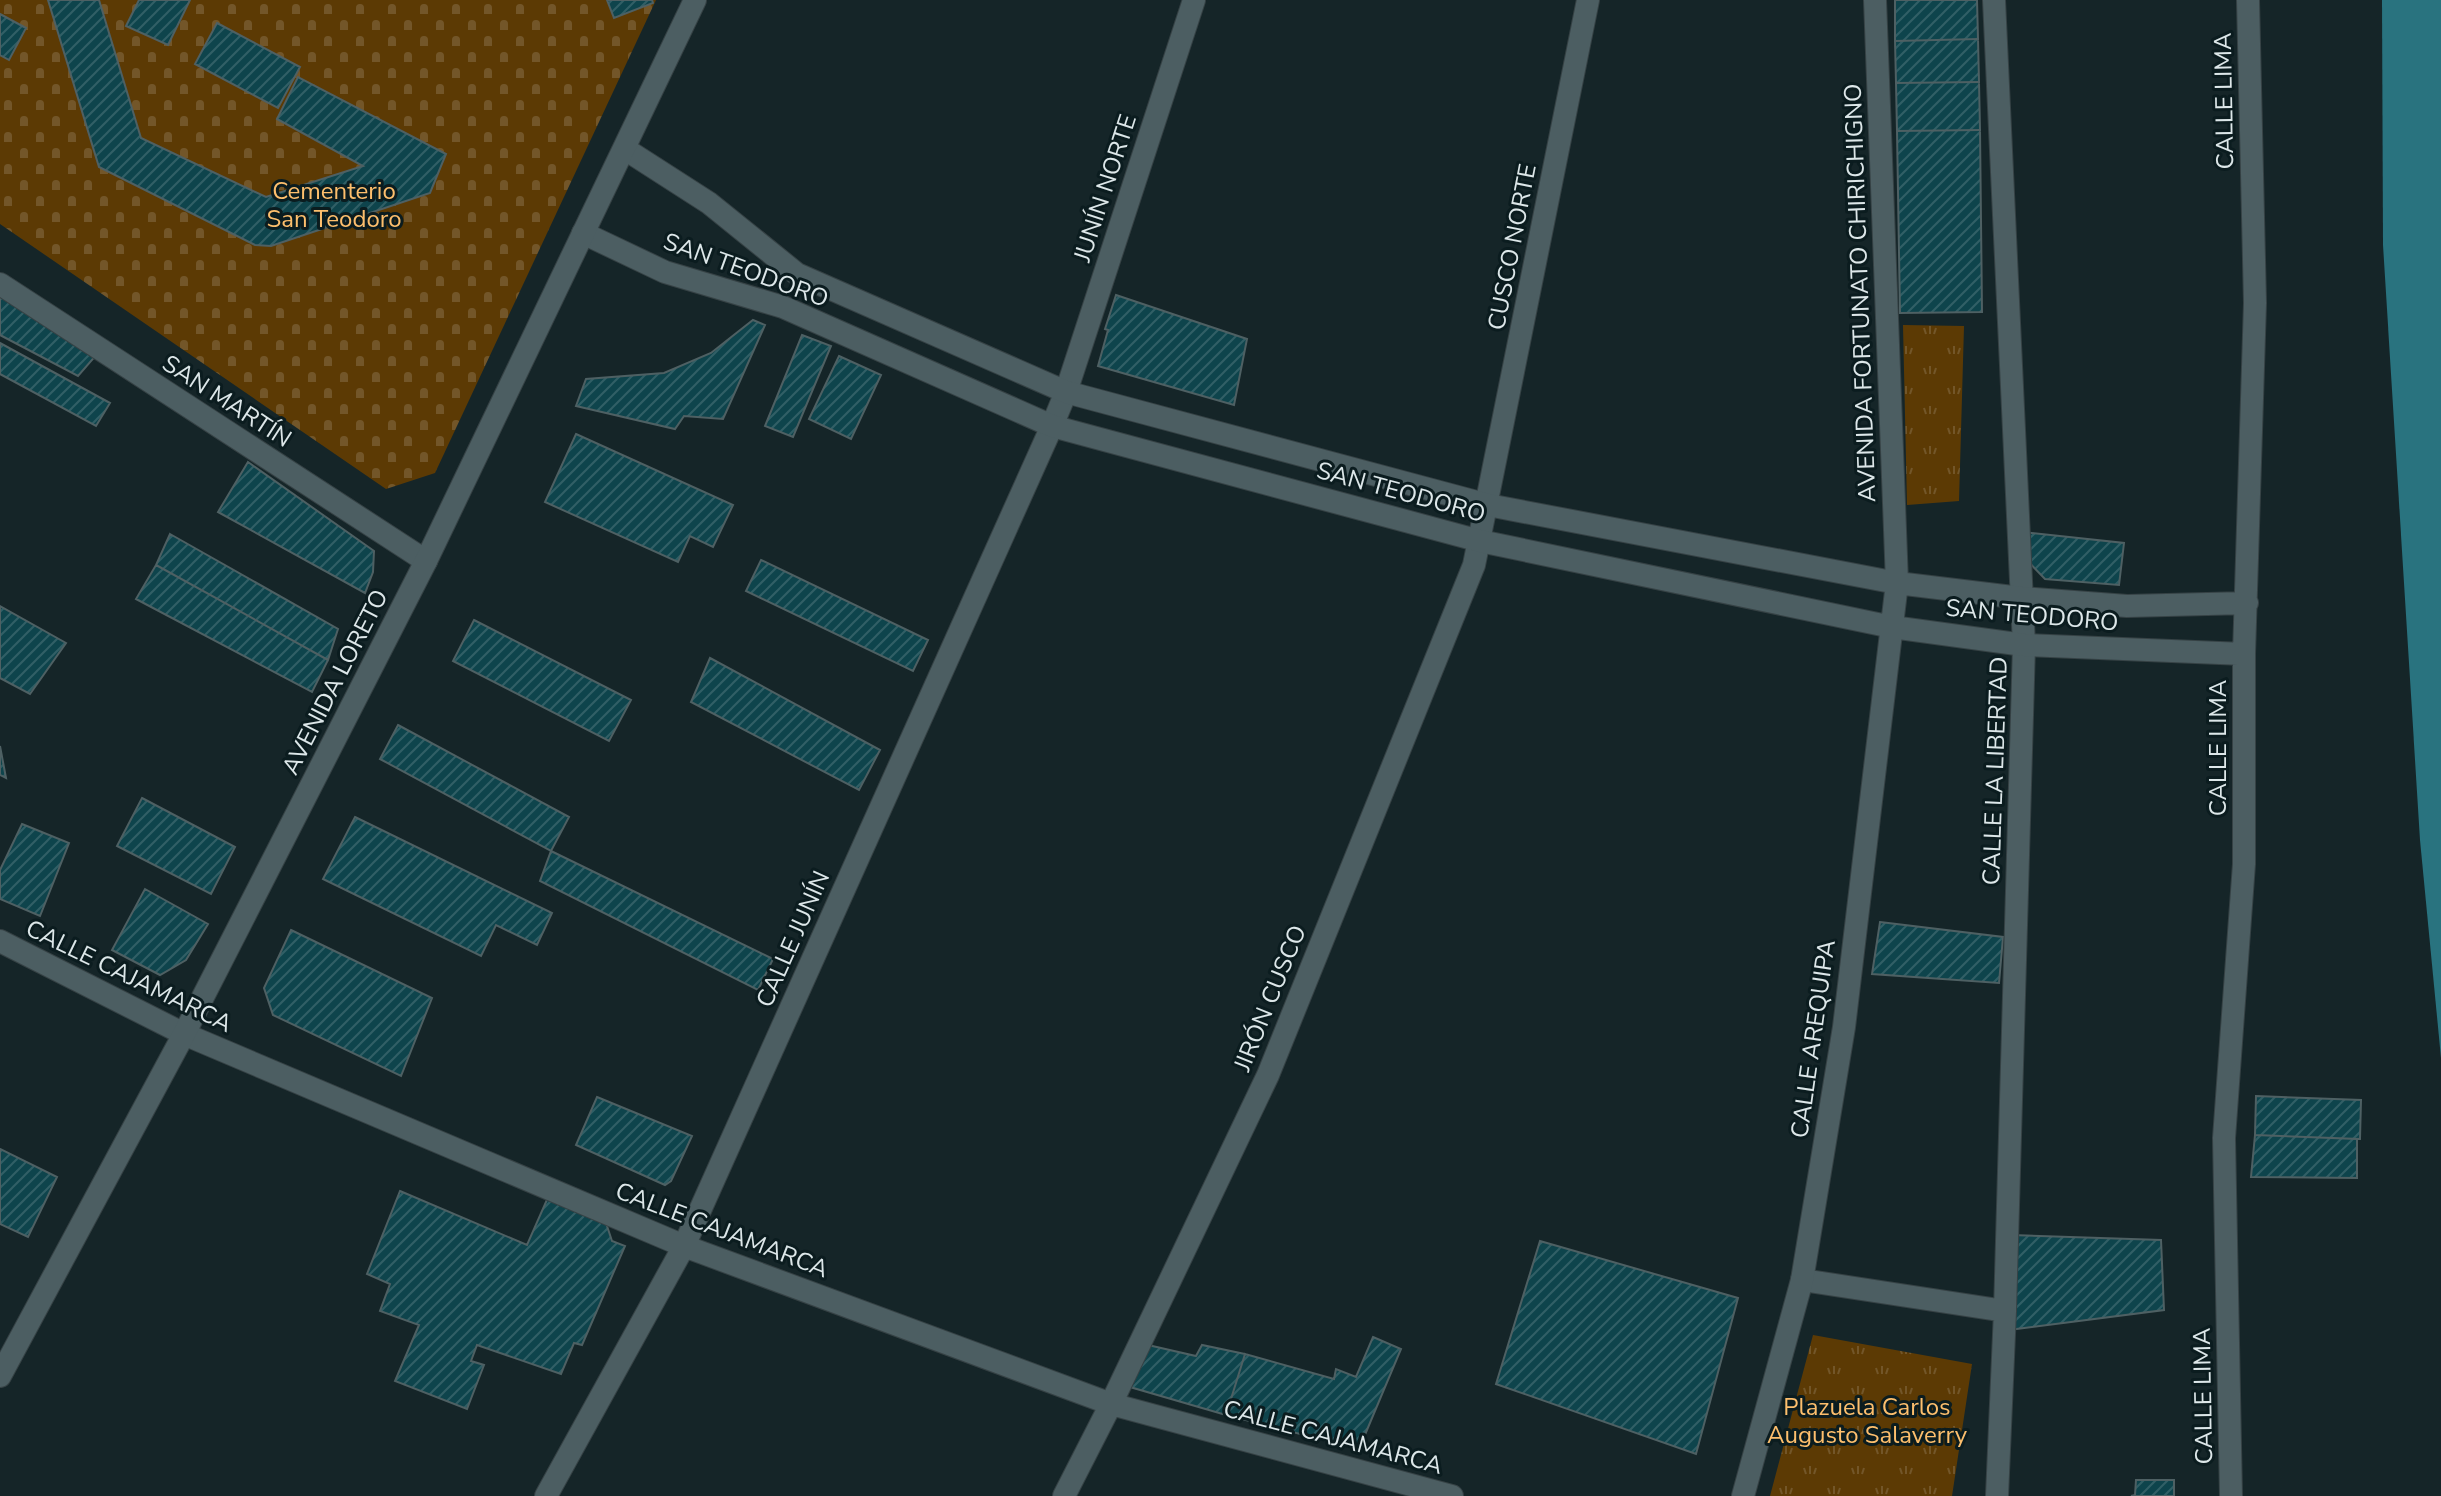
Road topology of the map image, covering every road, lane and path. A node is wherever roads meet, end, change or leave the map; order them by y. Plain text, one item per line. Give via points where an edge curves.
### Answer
1 (695, 0) edge
2 (1194, 0) edge
3 (1588, 0) edge
4 (1875, 0) edge
5 (1994, 0) edge
6 (2248, 0) edge
7 (625, 149) junction
8 (583, 233) junction
9 (0, 284) edge
10 (1066, 392) junction
11 (1052, 426) junction
12 (1488, 505) junction
13 (1480, 541) junction
14 (426, 561) junction
15 (1897, 583) junction
16 (2021, 598) junction
17 (2247, 603) junction
18 (1892, 627) junction
19 (2024, 645) junction
20 (2244, 654) junction
21 (0, 941) edge
22 (184, 1034) junction
23 (684, 1246) junction
24 (1802, 1280) junction
25 (2005, 1311) junction
26 (0, 1376) edge
27 (1111, 1404) junction
28 (546, 1496) edge
29 (1064, 1496) edge
30 (1452, 1496) edge
31 (1743, 1496) edge
32 (1997, 1496) edge
33 (2231, 1496) edge

1 - 7 street, AVENIDA LORETO
2 - 10 street, JUNÍN NORTE
3 - 12 street, CUSCO NORTE
4 - 15 street, AVENIDA FORTUNATO CHIRICHIGNO
5 - 16 street, CALLE LA LIBERTAD
6 - 17 street, CALLE LIMA via 2255,303
7 - 8 street, AVENIDA LORETO
7 - 10 street, SAN TEODORO via 709,203 797,274
8 - 11 street, SAN TEODORO via 665,272 783,307
8 - 14 street, AVENIDA LORETO
9 - 14 street, SAN MARTÍN
10 - 11 street, CALLE JUNÍN
10 - 12 street, SAN TEODORO
11 - 13 street, SAN TEODORO
11 - 23 street, CALLE JUNÍN
12 - 13 street, JIRÓN CUSCO
12 - 15 street, SAN TEODORO
13 - 18 street, SAN TEODORO
13 - 27 street, JIRÓN CUSCO via 1268,1075
14 - 22 street, AVENIDA LORETO
15 - 16 street, SAN TEODORO
15 - 18 street, CALLE AREQUIPA
16 - 17 street, SAN TEODORO via 2127,606
16 - 19 street, CALLE LA LIBERTAD
17 - 20 street, CALLE LIMA
18 - 19 street, SAN TEODORO
18 - 24 street, CALLE AREQUIPA via 1844,1027
19 - 20 street, SAN TEODORO
19 - 25 street, CALLE LA LIBERTAD
20 - 33 street, CALLE LIMA via 2244,864 2224,1138
21 - 22 street, CALLE CAJAMARCA
22 - 23 street, CALLE CAJAMARCA
22 - 26 street, AVENIDA LORETO
23 - 27 street, CALLE CAJAMARCA
23 - 28 street, CALLE JUNÍN
24 - 25 street
24 - 31 street, CALLE AREQUIPA
25 - 32 street, CALLE LA LIBERTAD
27 - 29 street, JIRÓN CUSCO
27 - 30 street, CALLE CAJAMARCA

